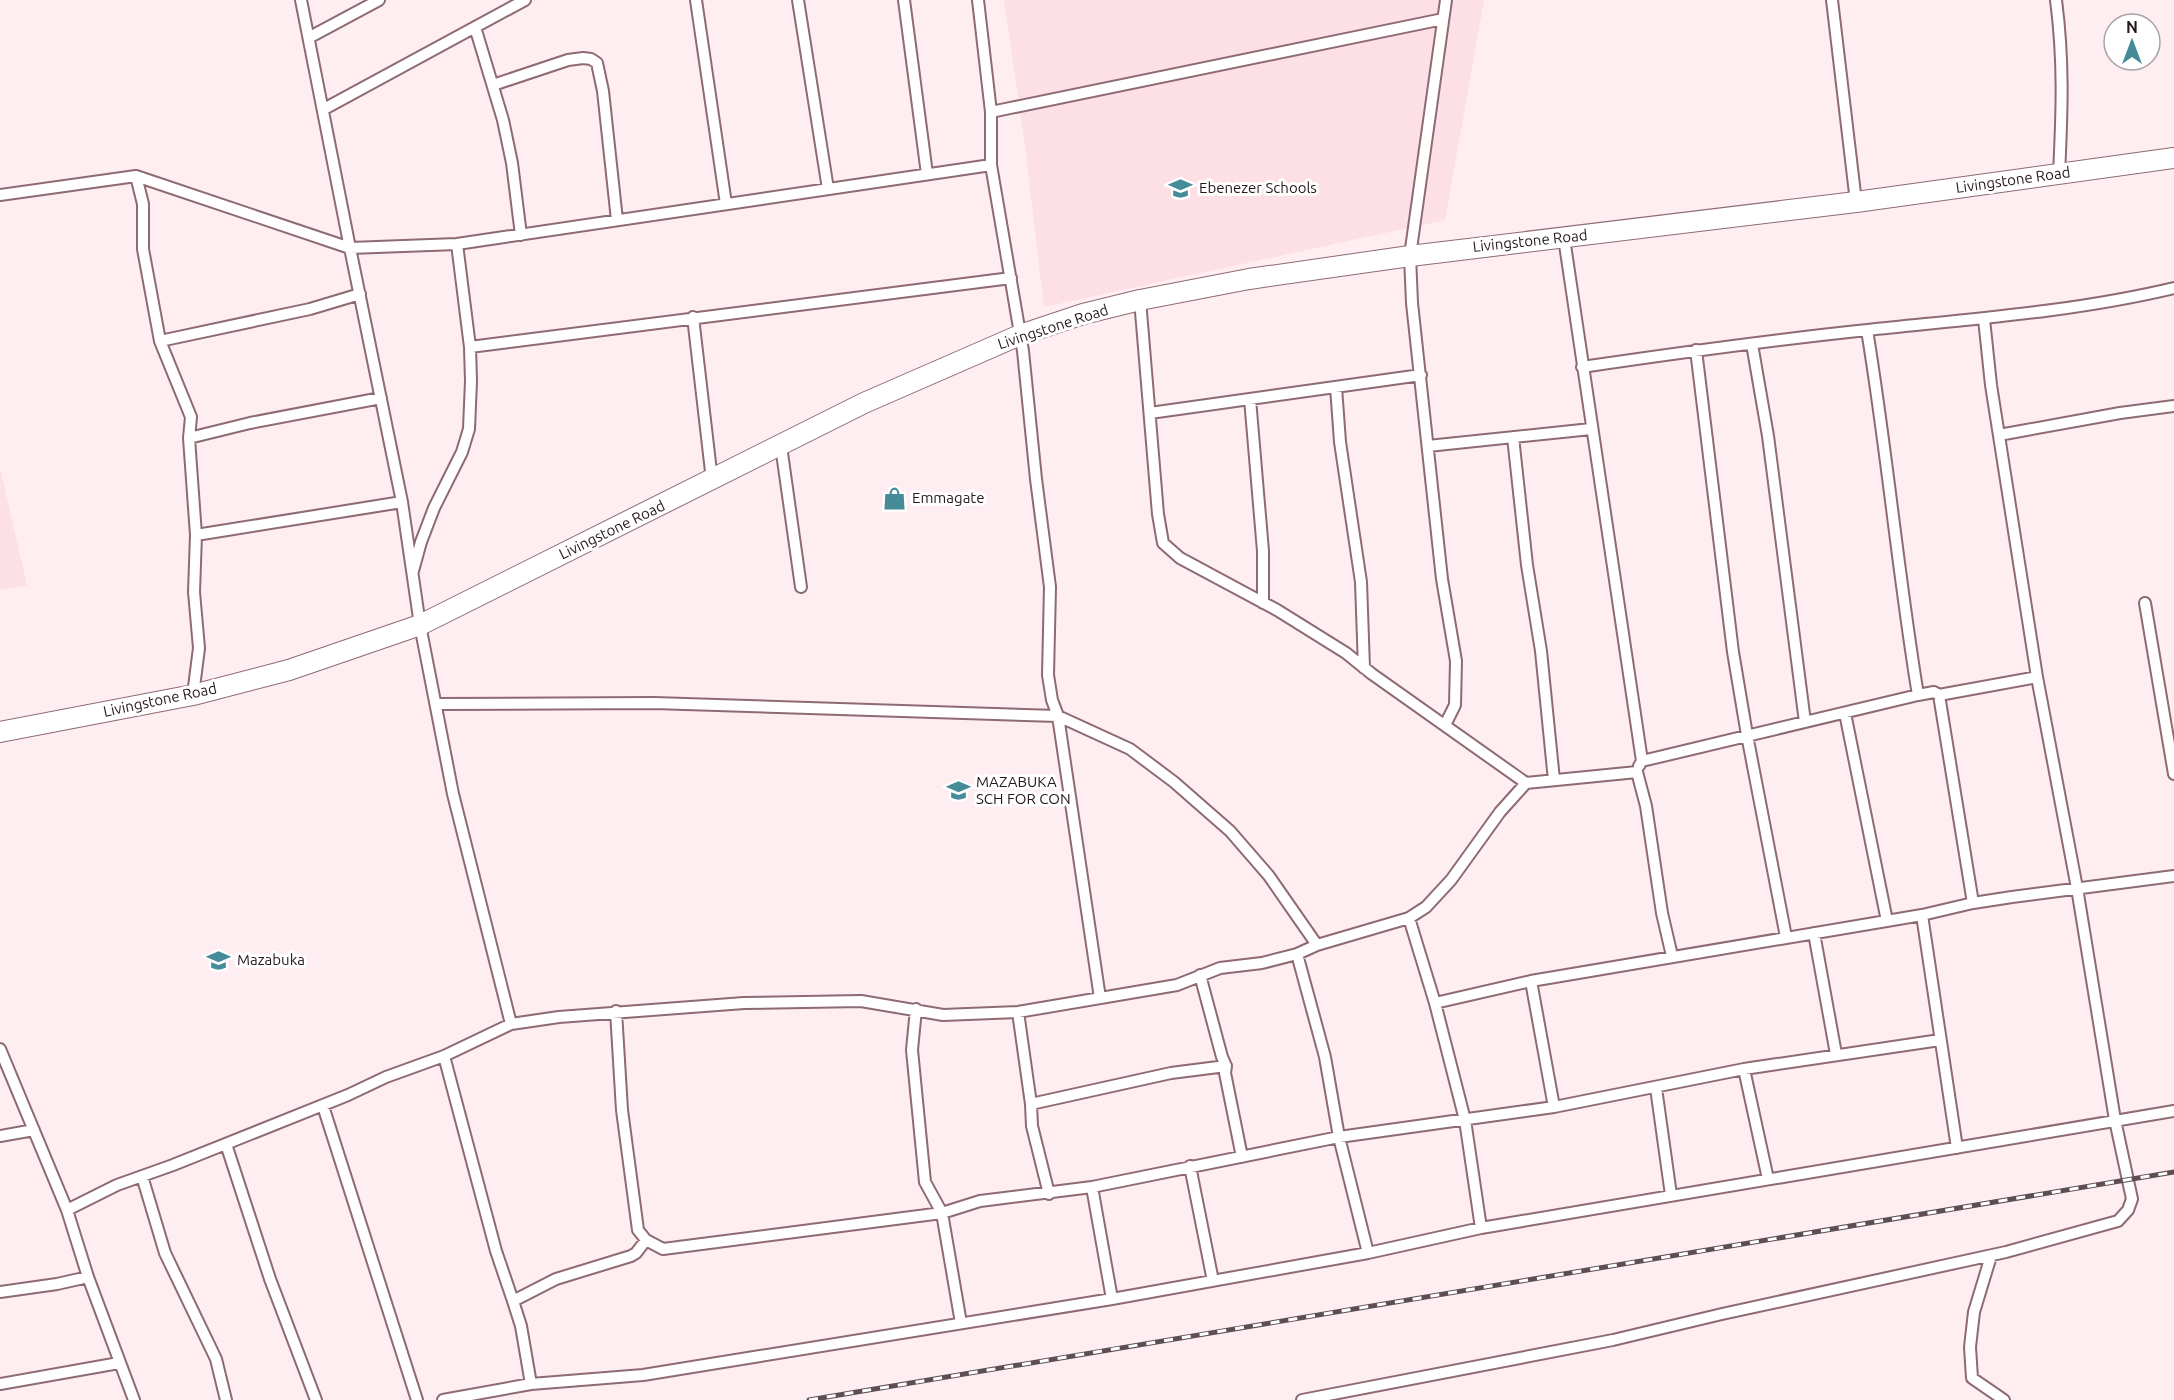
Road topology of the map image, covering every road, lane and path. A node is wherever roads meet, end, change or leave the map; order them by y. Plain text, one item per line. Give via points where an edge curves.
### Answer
1 (301, 0) edge
2 (380, 0) edge
3 (525, 0) edge
4 (696, 0) edge
5 (798, 0) edge
6 (904, 0) edge
7 (978, 0) edge
8 (1446, 0) edge
9 (1832, 0) edge
10 (2055, 0) edge
11 (1443, 19) junction
12 (475, 27) junction
13 (310, 37) junction
14 (493, 85) junction
15 (324, 109) junction
16 (991, 112) junction
17 (2174, 158) edge
18 (991, 165) junction
19 (927, 174) junction
20 (2059, 174) junction
21 (136, 176) junction
22 (828, 189) junction
23 (0, 195) edge
24 (1856, 202) junction
25 (726, 204) junction
26 (617, 220) junction
27 (521, 235) junction
28 (1564, 238) junction
29 (457, 244) junction
30 (351, 248) junction
31 (1410, 256) junction
32 (1011, 278) junction
33 (2174, 288) edge
34 (360, 294) junction
35 (1140, 300) junction
36 (693, 317) junction
37 (1984, 319) junction
38 (1867, 330) junction
39 (1020, 335) junction
40 (160, 342) junction
41 (1752, 344) junction
42 (470, 348) junction
43 (1696, 350) junction
44 (1582, 367) junction
45 (1421, 375) junction
46 (1336, 387) junction
47 (381, 398) junction
48 (1250, 399) junction
49 (2174, 406) edge
50 (1150, 413) junction
51 (1591, 429) junction
52 (1999, 435) junction
53 (1513, 437) junction
54 (189, 438) junction
55 (781, 446) junction
56 (1428, 447) junction
57 (712, 480) junction
58 (402, 502) junction
59 (196, 535) junction
60 (412, 575) junction
61 (801, 587) dead end
62 (1263, 603) junction
63 (2145, 603) dead end
64 (420, 625) junction
65 (1364, 668) junction
66 (2037, 676) junction
67 (193, 695) junction
68 (1918, 695) junction
69 (1939, 695) junction
70 (436, 704) junction
71 (1845, 713) junction
72 (1058, 716) junction
73 (1805, 722) junction
74 (1445, 725) junction
75 (0, 732) edge
76 (1747, 735) junction
77 (1642, 760) junction
78 (1636, 772) junction
79 (2174, 774) edge
80 (1554, 780) junction
81 (1526, 783) junction
82 (2174, 876) edge
83 (2077, 888) junction
84 (1973, 903) junction
85 (1922, 915) junction
86 (1409, 918) junction
87 (1887, 921) junction
88 (1814, 933) junction
89 (1786, 937) junction
90 (1317, 945) junction
91 (1297, 954) junction
92 (1672, 956) junction
93 (1200, 975) junction
94 (1531, 981) junction
95 (1100, 998) junction
96 (1435, 1003) junction
97 (916, 1009) junction
98 (616, 1011) junction
99 (1018, 1012) junction
100 (511, 1024) junction
101 (1940, 1040) junction
102 (0, 1049) edge
103 (1836, 1054) junction
104 (444, 1056) junction
105 (1227, 1066) junction
106 (1744, 1069) junction
107 (1656, 1088) junction
108 (1031, 1104) junction
109 (323, 1106) junction
110 (1554, 1107) junction
111 (2174, 1111) edge
112 (1465, 1120) junction
113 (2115, 1120) junction
114 (34, 1130) junction
115 (0, 1136) edge
116 (1339, 1137) junction
117 (226, 1144) junction
118 (1957, 1148) junction
119 (1242, 1157) junction
120 (1190, 1166) junction
121 (142, 1176) junction
122 (1768, 1179) junction
123 (1092, 1187) junction
124 (1049, 1194) junction
125 (1671, 1195) junction
126 (67, 1210) junction
127 (942, 1213) junction
128 (1481, 1228) junction
129 (646, 1240) junction
130 (1368, 1253) junction
131 (1991, 1256) junction
132 (87, 1277) junction
133 (1213, 1281) junction
134 (0, 1292) edge
135 (1112, 1299) junction
136 (513, 1301) junction
137 (961, 1323) junction
138 (119, 1363) junction
139 (0, 1384) edge
140 (531, 1384) junction
141 (134, 1400) edge
142 (226, 1400) edge
143 (315, 1400) edge
144 (417, 1400) edge
145 (443, 1400) edge
146 (1302, 1400) edge
147 (2004, 1400) edge

1 - 13 street
2 - 13 street
3 - 12 street
4 - 25 street
5 - 22 street
6 - 19 street
7 - 16 street
8 - 11 street
9 - 24 street
10 - 20 street via 2063,82
11 - 16 street
11 - 31 street
12 - 14 street
12 - 15 street
13 - 15 street
14 - 26 street via 568,60 583,58 597,63
14 - 27 street via 512,163
15 - 30 street
16 - 18 street
17 - 20 highway, Livingstone Road
18 - 19 street
18 - 32 street
19 - 22 street
20 - 24 highway, Livingstone Road
21 - 23 street
21 - 30 street
21 - 40 street via 143,204 143,249
22 - 25 street
24 - 28 highway, Livingstone Road
25 - 26 street
26 - 27 street
27 - 29 street
28 - 31 highway, Livingstone Road
28 - 44 street
29 - 30 street
29 - 42 street
30 - 34 street
31 - 35 highway, Livingstone Road via 1249,279
31 - 45 street
32 - 36 street
32 - 39 street
33 - 37 street
34 - 40 street
34 - 47 street
35 - 39 highway, Livingstone Road
35 - 50 street
36 - 42 street
36 - 57 street
37 - 38 street
37 - 52 street
38 - 41 street
38 - 68 street
39 - 55 highway, Livingstone Road via 864,403
39 - 72 street via 1050,587 1048,675
40 - 54 street via 191,417
41 - 43 street
41 - 73 street via 1768,436
42 - 60 street via 469,429 434,508
43 - 44 street
43 - 76 street
44 - 51 street
45 - 46 street
45 - 56 street
46 - 48 street
46 - 65 street via 1340,442 1361,582
47 - 54 street
47 - 58 street
48 - 50 street
48 - 62 street via 1263,551
49 - 52 street
50 - 62 street via 1164,543 1180,558
51 - 53 street
51 - 77 street
52 - 66 street
53 - 56 street
53 - 80 street
54 - 59 street
55 - 57 highway, Livingstone Road
55 - 61 street
56 - 74 street via 1442,579 1456,661 1455,705
57 - 64 highway, Livingstone Road
58 - 59 street
58 - 60 street
59 - 67 street via 194,592 199,648
60 - 64 street
62 - 65 street
63 - 79 street
64 - 67 highway, Livingstone Road via 289,670
64 - 70 street
65 - 74 street
66 - 69 street
66 - 83 street
67 - 75 highway, Livingstone Road
68 - 69 street
68 - 71 street
69 - 84 street
70 - 72 street via 654,703
70 - 100 street via 453,794
71 - 73 street
71 - 87 street
72 - 90 street via 1130,749 1230,831 1269,876
72 - 95 street
73 - 76 street
74 - 81 street
76 - 77 street
76 - 89 street
77 - 78 street
78 - 80 street
78 - 92 street via 1646,806
80 - 81 street
81 - 86 street via 1451,880 1426,907
82 - 83 street
83 - 84 street
83 - 113 street
84 - 85 street
85 - 87 street
85 - 101 street
86 - 90 street
86 - 96 street
87 - 88 street
88 - 89 street
88 - 103 street
89 - 92 street
90 - 91 street
91 - 93 street
91 - 116 street via 1325,1057
92 - 94 street
93 - 95 street via 1177,985
93 - 105 street
94 - 96 street
94 - 110 street
95 - 99 street
96 - 112 street
97 - 98 street via 861,1001
97 - 99 street via 943,1015
97 - 127 street via 912,1050 925,1182
98 - 100 street
98 - 129 street via 622,1110 638,1230
99 - 108 street
100 - 104 street
101 - 103 street
101 - 118 street
102 - 114 street
103 - 106 street
104 - 109 street
104 - 136 street
105 - 108 street via 1171,1073
105 - 119 street via 1225,1073
106 - 107 street
106 - 122 street
107 - 110 street
107 - 125 street
108 - 124 street via 1032,1126
109 - 117 street
109 - 144 street
110 - 112 street
111 - 113 street
112 - 116 street
112 - 128 street
113 - 118 street
113 - 131 street via 2132,1199 2124,1215 2118,1221
114 - 115 street
114 - 126 street
116 - 119 street
116 - 130 street
117 - 121 street
117 - 143 street
118 - 122 street
119 - 120 street
120 - 123 street
120 - 133 street
121 - 126 street
121 - 142 street via 165,1253 216,1359
122 - 125 street
123 - 124 street
123 - 135 street
124 - 127 street via 980,1201
125 - 128 street
126 - 132 street
127 - 129 street via 663,1249
127 - 137 street
128 - 130 street
129 - 136 street via 631,1256 556,1279
130 - 133 street
131 - 146 street via 1613,1340
131 - 147 street via 1974,1312 1972,1378
132 - 134 street
132 - 138 street
133 - 135 street
135 - 137 street
136 - 140 street
137 - 140 street via 643,1375
138 - 139 street
138 - 141 street
140 - 145 street

